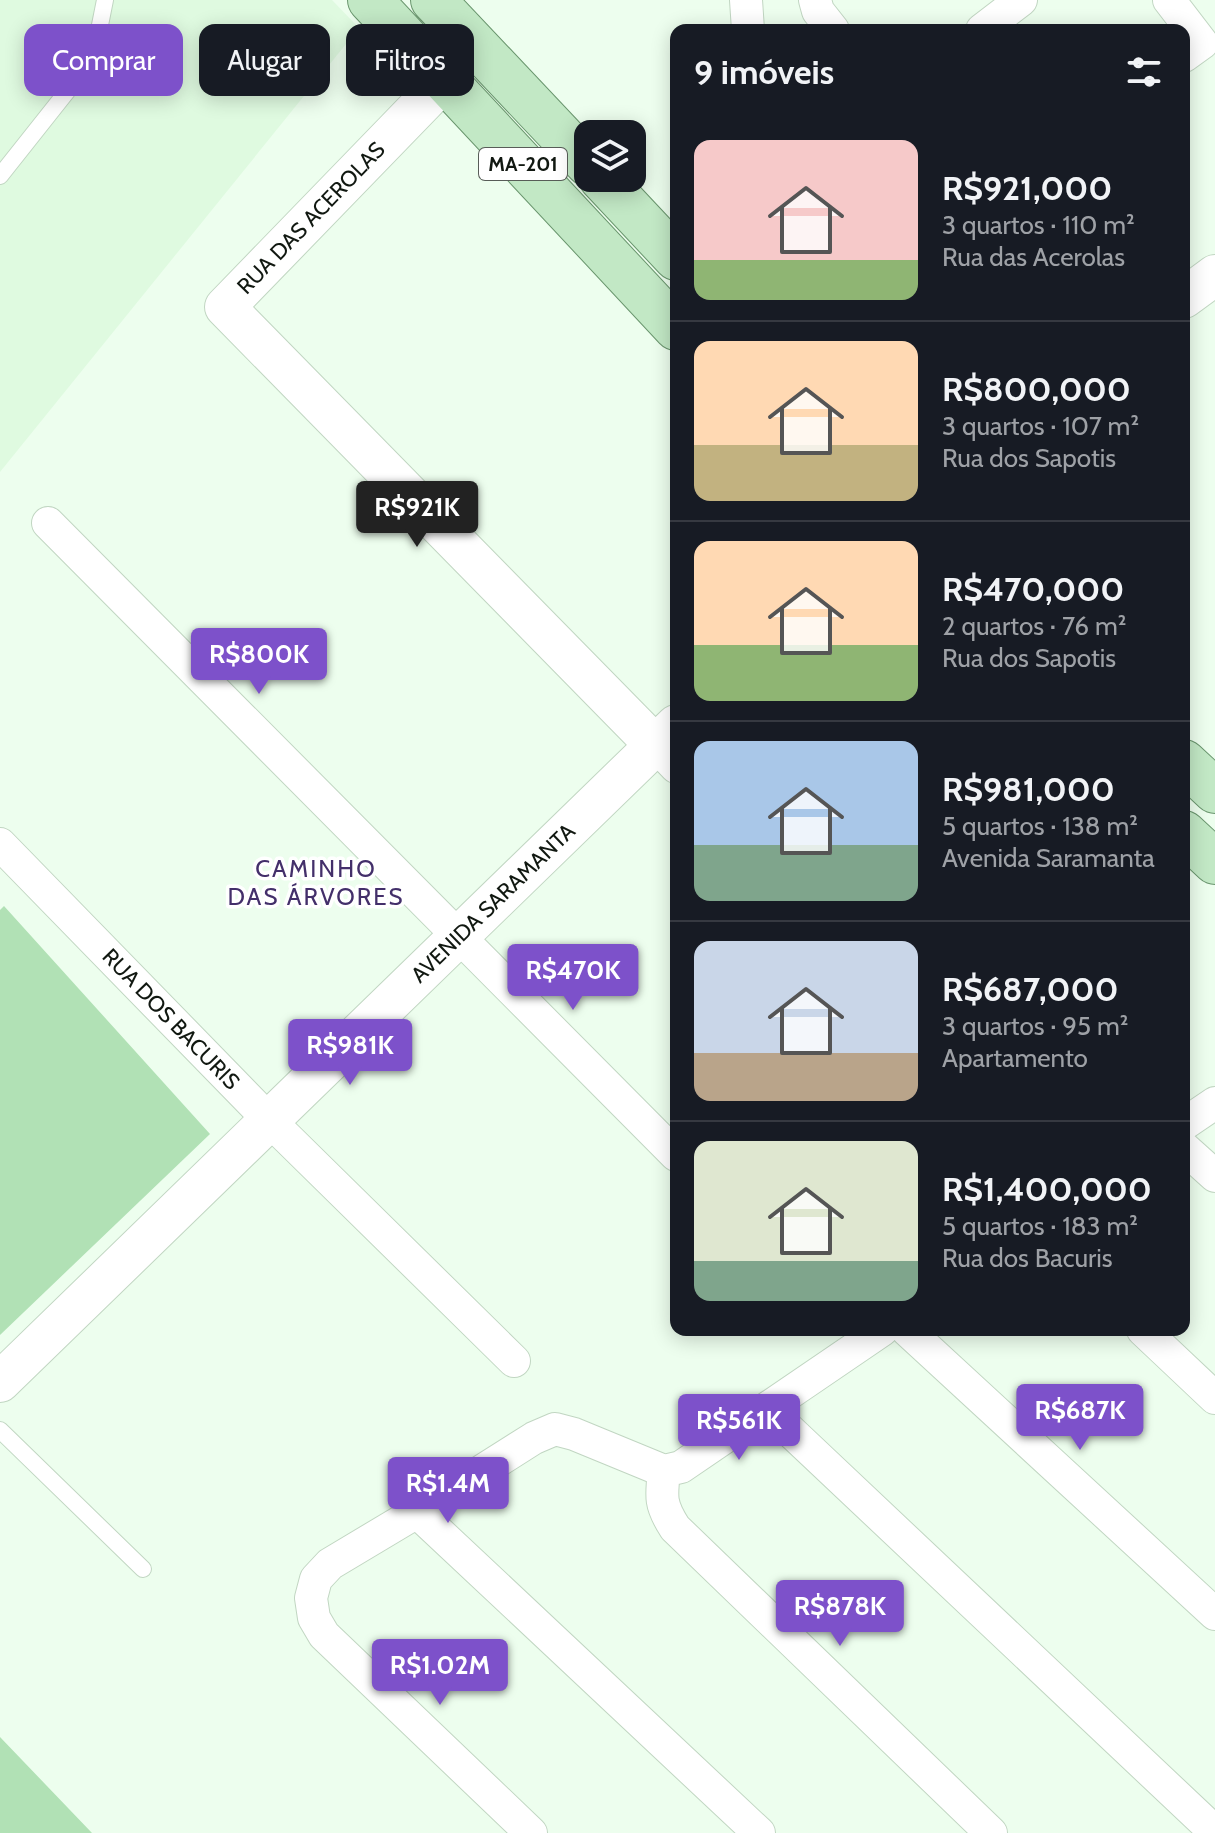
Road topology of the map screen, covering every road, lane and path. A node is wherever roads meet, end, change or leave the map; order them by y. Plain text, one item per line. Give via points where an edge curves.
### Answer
1 (105, 0) edge
2 (370, 0) edge
3 (433, 0) edge
4 (746, 0) edge
5 (815, 0) edge
6 (1021, 0) edge
7 (1169, 0) edge
8 (392, 24) edge
9 (748, 24) edge
10 (828, 24) edge
11 (990, 24) edge
12 (1187, 24) edge
13 (1190, 27) edge
14 (1190, 52) edge
15 (429, 96) edge
16 (460, 96) edge
17 (574, 149) edge
18 (6, 156) edge
19 (0, 176) edge
20 (614, 192) edge
21 (670, 252) edge
22 (1215, 275) edge
23 (1190, 294) edge
24 (670, 322) edge
25 (48, 523) dead end
26 (669, 746) edge
27 (1190, 768) edge
28 (1215, 791) edge
29 (1190, 839) edge
30 (0, 844) edge
31 (1215, 862) edge
32 (459, 936) junction
33 (1215, 1103) edge
34 (269, 1120) junction
35 (1190, 1120) edge
36 (670, 1149) edge
37 (1190, 1153) edge
38 (1215, 1176) edge
39 (873, 1336) edge
40 (914, 1336) edge
41 (1149, 1336) edge
42 (514, 1361) dead end
43 (0, 1382) edge
44 (1215, 1398) edge
45 (767, 1409) junction
46 (0, 1430) edge
47 (664, 1471) junction
48 (417, 1512) junction
49 (143, 1569) dead end
50 (1215, 1614) edge
51 (1215, 1832) edge
52 (531, 1833) edge
53 (759, 1833) edge
54 (991, 1833) edge

1 - 18 lane via 84,70
2 - 8 main road, MA-201
3 - 17 main road, MA-201
4 - 9 street
5 - 10 street
6 - 11 street
7 - 12 street
13 - 14 street via 1202,43
15 - 26 street, RUA DAS ACEROLAS via 225,307
16 - 24 main road, MA-201
18 - 19 lane
20 - 21 main road
22 - 23 street
25 - 32 street
26 - 32 street, AVENIDA SARAMANTA
27 - 28 main road
29 - 31 main road
30 - 34 street, RUA DOS BACURIS
32 - 34 street, AVENIDA SARAMANTA
32 - 36 street
33 - 35 street
34 - 42 street, RUA DOS BACURIS
34 - 43 street, AVENIDA SARAMANTA
37 - 38 street
39 - 45 street
40 - 50 street
41 - 44 street
45 - 47 street via 681,1467
45 - 51 street
46 - 49 lane
47 - 48 street via 555,1429
47 - 54 street via 661,1496 675,1528
48 - 52 street via 330,1564 316,1579 311,1598 314,1618 324,1635
48 - 53 street

